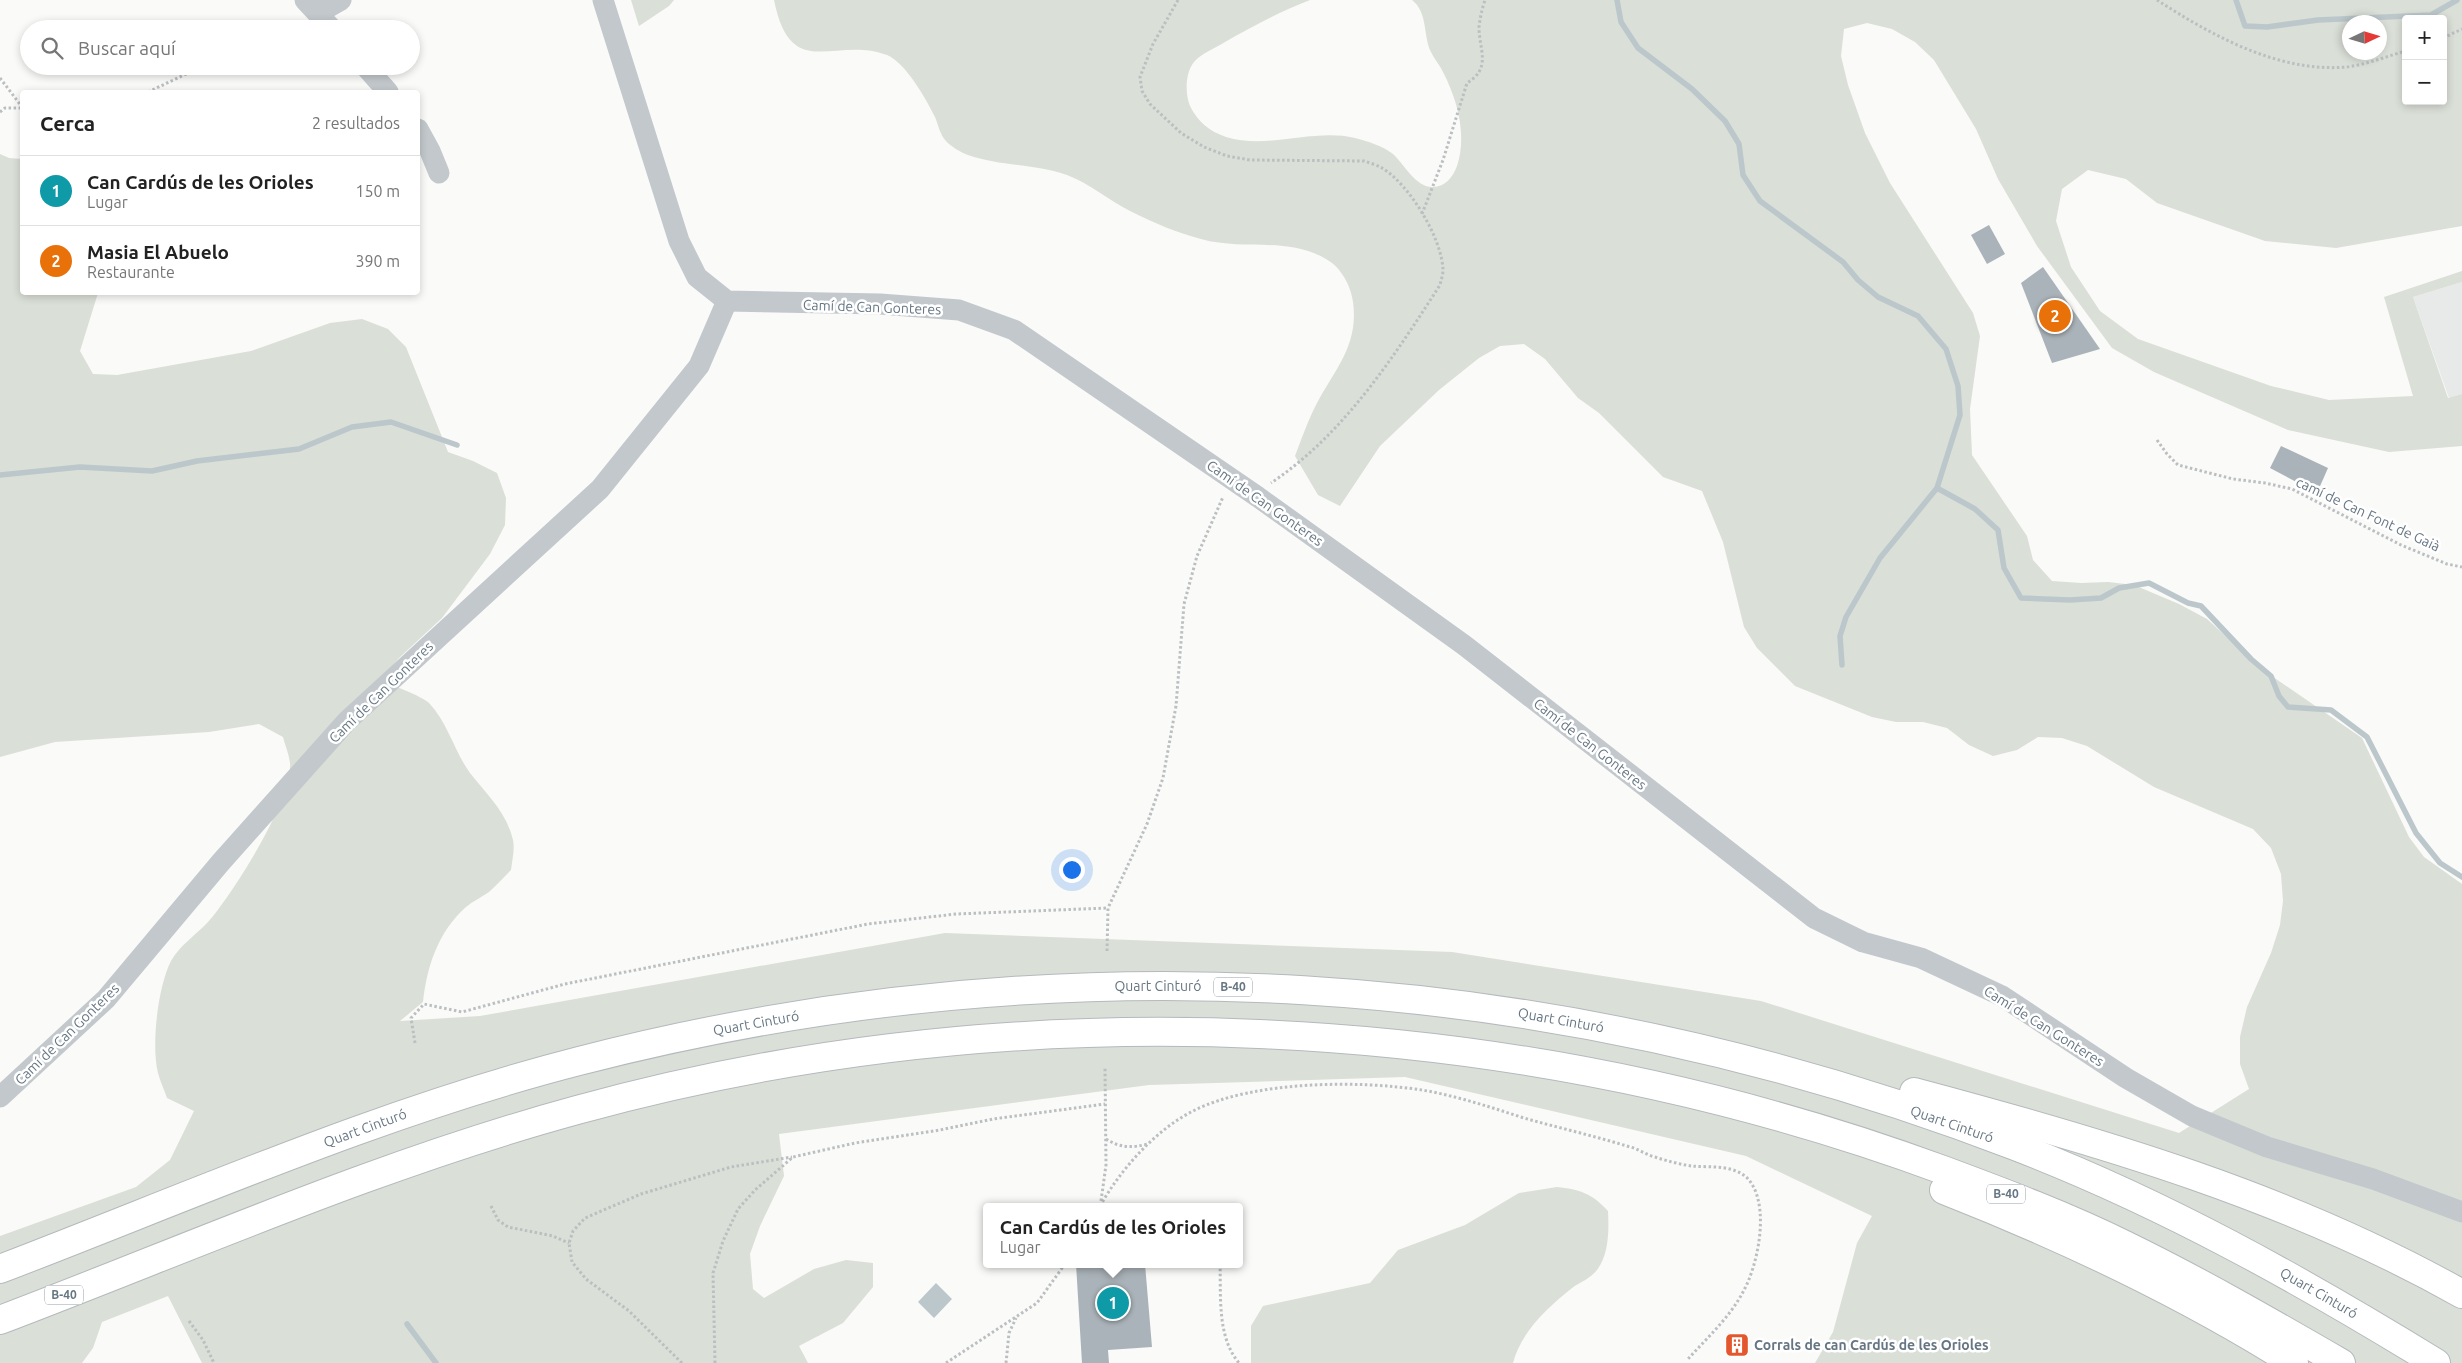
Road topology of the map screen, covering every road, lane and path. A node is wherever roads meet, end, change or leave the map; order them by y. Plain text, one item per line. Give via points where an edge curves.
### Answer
1 (341, 0) edge
2 (603, 0) edge
3 (1178, 0) edge
4 (1485, 0) edge
5 (2157, 0) edge
6 (318, 14) edge
7 (2462, 29) edge
8 (2447, 36) edge
9 (2402, 52) edge
10 (184, 75) edge
11 (373, 75) edge
12 (0, 78) edge
13 (152, 90) edge
14 (386, 90) edge
15 (20, 104) edge
16 (20, 107) edge
17 (0, 112) edge
18 (420, 133) edge
19 (440, 174) dead end
20 (1422, 214) junction
21 (727, 302) junction
22 (2157, 440) dead end
23 (1232, 479) junction
24 (1258, 497) junction
25 (2462, 566) edge
26 (1108, 908) junction
27 (1107, 951) dead end
28 (415, 1043) dead end
29 (1105, 1067) dead end
30 (1813, 1077) junction
31 (0, 1097) edge
32 (1105, 1104) junction
33 (1800, 1123) junction
34 (1106, 1139) junction
35 (1149, 1144) junction
36 (793, 1157) junction
37 (1100, 1203) edge
38 (1102, 1203) edge
39 (492, 1206) dead end
40 (2462, 1212) edge
41 (569, 1244) junction
42 (1062, 1268) edge
43 (1220, 1268) edge
44 (0, 1269) edge
45 (2462, 1294) edge
46 (1016, 1318) junction
47 (0, 1320) edge
48 (189, 1321) dead end
49 (1688, 1359) dead end
50 (214, 1363) edge
51 (682, 1363) edge
52 (715, 1363) edge
53 (946, 1363) edge
54 (1006, 1363) edge
55 (1239, 1363) edge
56 (2294, 1363) edge
57 (2341, 1363) edge
58 (2436, 1363) edge

1 - 6 street
2 - 21 street via 679,241 697,277
3 - 20 path via 1153,44 1140,77 1142,91 1150,104 1181,133 1204,147 1250,160 1364,161 1382,167 1402,184
4 - 20 path via 1479,28 1484,62 1476,78 1467,83
5 - 9 path via 2182,18 2284,61 2347,67
7 - 8 path
10 - 13 path
11 - 14 street
12 - 15 path
16 - 17 path via 5,108
18 - 19 street
20 - 24 path via 1441,255 1443,271 1440,285 1392,359 1329,437 1263,489
21 - 23 street, Camí de Can Gonteres via 880,304 959,310 1014,330
21 - 31 street, Camí de Can Gonteres via 699,366 600,489 347,721 221,862 106,999
22 - 25 path, camí de Can Font de Gaià via 2178,465 2292,490 2401,545 2447,564
23 - 24 street, Camí de Can Gonteres
23 - 26 path via 1197,556 1184,604 1176,706 1163,778 1147,824
24 - 40 street, Camí de Can Gonteres via 1464,645 1814,918 1863,942 1922,958 2002,996 2126,1078 2192,1116 2266,1147 2373,1179
26 - 27 path
26 - 28 path via 956,914 868,924 565,984 462,1012 424,1004 411,1018
29 - 32 path
30 - 44 highway, Quart Cinturó / B-40 via 1727,1054 1532,1014 1335,991 1112,986 1010,990 924,998 841,1008 679,1037 496,1083 406,1113
30 - 45 highway via 1901,1089 2152,1161 2292,1212 2414,1267
30 - 58 highway, Quart Cinturó / B-40 via 2010,1144 2101,1182 2282,1271
32 - 34 path
32 - 36 path via 992,1119
33 - 47 highway, B-40 via 1736,1105 1588,1072 1451,1050 1343,1039 1246,1034 1082,1034 966,1041 769,1066 675,1085 488,1135 354,1181
33 - 56 highway via 1890,1169 1994,1210 2145,1278
33 - 57 highway, B-40 via 1905,1156 2005,1193 2122,1243 2248,1309
34 - 35 path via 1125,1147
34 - 37 path
35 - 38 path via 1118,1176
35 - 49 path via 1195,1110 1221,1100 1288,1087 1370,1085 1450,1096 1632,1147 1670,1161 1742,1172 1752,1183 1760,1201 1761,1223 1756,1256 1744,1291
36 - 41 path via 731,1167 641,1194 585,1218 573,1231
36 - 52 path via 738,1209 723,1241 713,1273
39 - 41 path via 498,1220 508,1227 553,1236
41 - 51 path via 572,1262 586,1279 629,1311
42 - 46 path via 1037,1303
43 - 55 path via 1223,1331 1230,1352
46 - 53 path
46 - 54 path via 1009,1333
48 - 50 path

